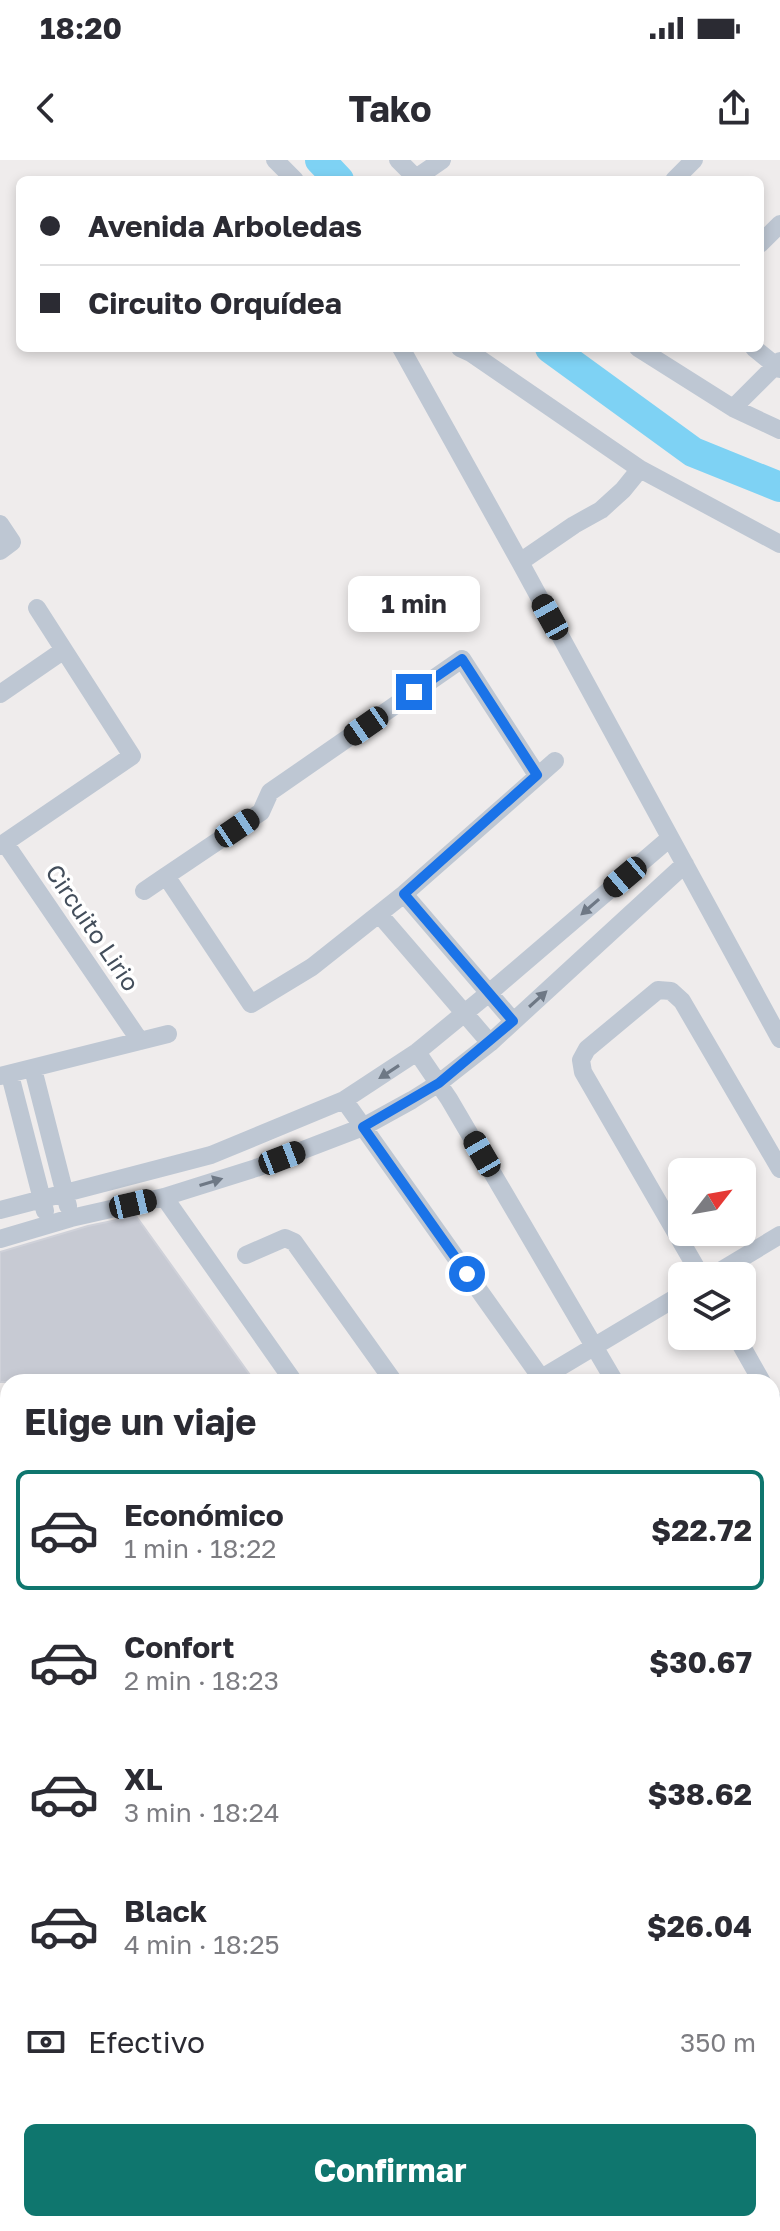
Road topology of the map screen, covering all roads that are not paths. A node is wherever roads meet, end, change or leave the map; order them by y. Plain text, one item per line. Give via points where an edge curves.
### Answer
1 (275, 160) edge
2 (398, 160) edge
3 (442, 160) edge
4 (694, 160) edge
5 (291, 176) edge
6 (414, 176) edge
7 (421, 176) edge
8 (678, 176) edge
9 (780, 224) edge
10 (764, 240) edge
11 (403, 352) edge
12 (469, 352) edge
13 (652, 352) edge
14 (760, 352) edge
15 (779, 365) edge
16 (733, 408) junction
17 (780, 430) edge
18 (640, 469) junction
19 (0, 524) edge
20 (13, 542) edge
21 (780, 544) edge
22 (520, 562) junction
23 (37, 608) dead end
24 (64, 650) junction
25 (0, 694) edge
26 (555, 761) dead end
27 (537, 775) junction
28 (670, 838) junction
29 (2, 844) edge
30 (685, 864) junction
31 (166, 876) junction
32 (144, 891) dead end
33 (404, 894) junction
34 (379, 914) junction
35 (430, 925) junction
36 (405, 946) junction
37 (489, 993) junction
38 (465, 1014) junction
39 (513, 1021) junction
40 (168, 1034) dead end
41 (780, 1039) edge
42 (140, 1041) junction
43 (490, 1043) junction
44 (417, 1052) junction
45 (33, 1069) junction
46 (5, 1075) edge
47 (439, 1083) junction
48 (344, 1100) junction
49 (42, 1103) junction
50 (19, 1108) junction
51 (363, 1127) junction
52 (780, 1169) edge
53 (65, 1195) junction
54 (164, 1197) junction
55 (42, 1200) junction
56 (0, 1210) edge
57 (71, 1218) junction
58 (49, 1225) junction
59 (780, 1235) edge
60 (0, 1239) edge
61 (246, 1255) dead end
62 (693, 1262) edge
63 (735, 1262) edge
64 (668, 1302) edge
65 (594, 1346) junction
66 (744, 1350) edge
67 (288, 1374) edge
68 (388, 1374) edge
69 (535, 1374) edge
70 (551, 1374) edge
71 (610, 1374) edge
72 (757, 1374) edge

1 - 5 street
2 - 6 street
3 - 7 street
4 - 8 street
9 - 10 street
11 - 22 street
12 - 18 street
13 - 16 street
14 - 15 street
15 - 16 street
16 - 17 street
18 - 21 street
18 - 22 street via 601,510
19 - 20 street
22 - 28 street
23 - 24 street
24 - 25 street
24 - 29 street, Circuito Lirio via 132,756
26 - 27 street
27 - 31 street via 462,659 270,792 261,812
27 - 33 street
28 - 30 street
28 -> 37 street
29 - 42 street, Circuito Lirio
39 -> 30 street
30 - 41 street
31 - 32 street
31 - 34 street via 251,1004 312,967
33 - 34 street
33 - 35 street
34 - 36 street
35 - 36 street
35 - 37 street
36 - 38 street
37 - 38 street
37 - 39 street
38 - 43 street
38 - 44 street
39 - 43 street
40 - 42 street
42 - 45 street
43 - 47 street
44 - 47 street
44 -> 48 street
45 - 46 street
45 - 49 street
46 - 50 street
47 - 51 street
47 - 65 street
48 - 51 street
48 - 53 street via 211,1155
49 - 50 street
49 - 53 street
50 - 55 street
54 -> 51 street
51 - 69 street
52 - 62 street via 682,1001 671,991 658,990 587,1049 581,1060 583,1072
53 - 55 street
53 - 57 street
54 - 57 street
54 - 67 street
55 - 56 street
55 - 58 street
57 - 58 street
58 - 60 street
59 - 63 street
61 - 68 street via 285,1238 294,1242
64 - 65 street
65 - 70 street
65 - 71 street
66 - 72 street

